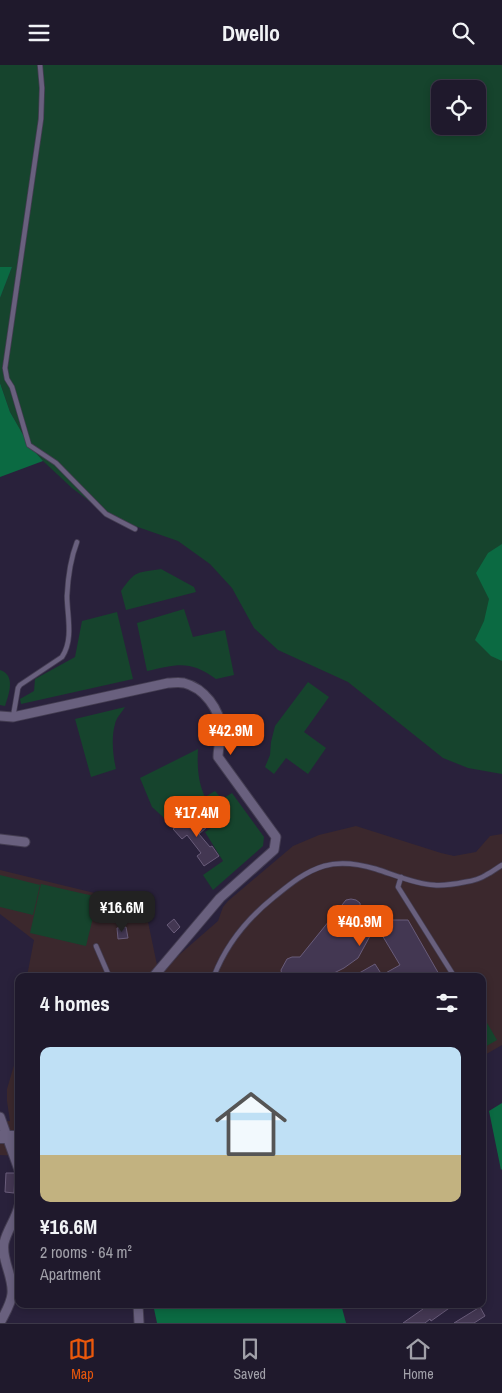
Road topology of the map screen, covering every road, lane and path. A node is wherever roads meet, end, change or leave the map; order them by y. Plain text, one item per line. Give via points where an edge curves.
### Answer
1 (40, 65) edge
2 (135, 529) dead end
3 (77, 542) dead end
4 (0, 716) edge
5 (13, 717) junction
6 (0, 839) edge
7 (25, 842) dead end
8 (502, 865) edge
9 (401, 877) junction
10 (96, 946) dead end
11 (108, 973) edge
12 (157, 973) edge
13 (216, 973) edge
14 (452, 973) edge
15 (0, 1117) edge
16 (9, 1137) edge
17 (15, 1157) edge
18 (15, 1216) edge
19 (138, 1308) edge
20 (0, 1323) edge
21 (139, 1323) edge

1 - 2 lane via 41,119 5,368 7,379 28,445 56,463 106,514
3 - 5 lane via 70,563 66,651 20,685
4 - 5 street
5 - 12 street via 168,683 184,683 199,691 218,714 221,730 218,757 276,837 274,850 220,898
6 - 7 street
8 - 9 lane via 485,876 449,885
9 - 13 lane via 342,863 310,871 296,879 249,920 227,950
9 - 14 lane via 398,887
10 - 11 lane
15 - 16 street
16 - 17 street
18 - 20 street via 4,1244 12,1293
19 - 21 street

